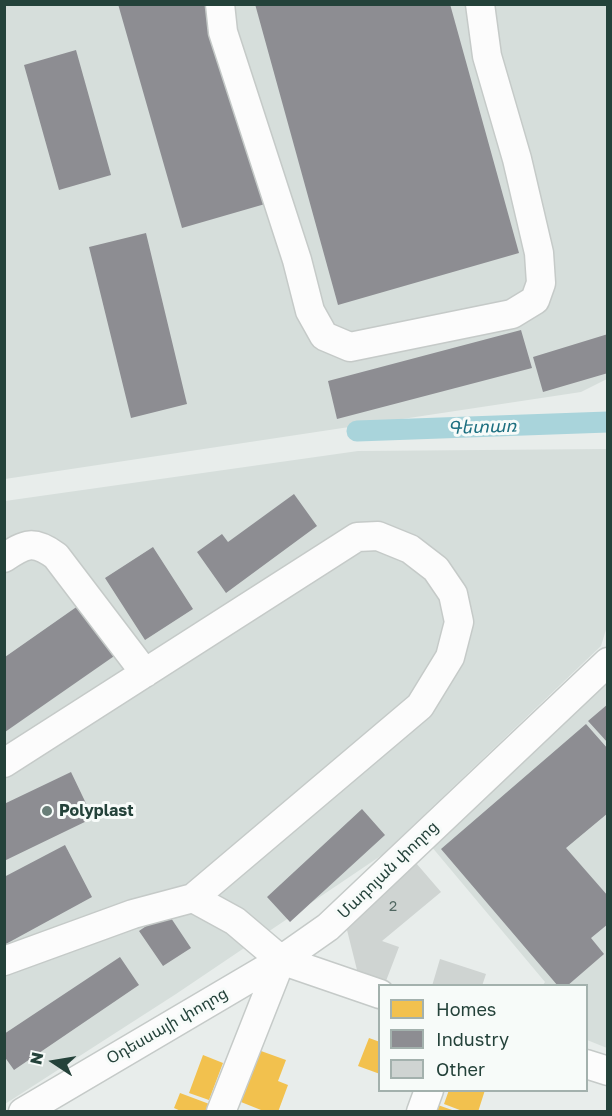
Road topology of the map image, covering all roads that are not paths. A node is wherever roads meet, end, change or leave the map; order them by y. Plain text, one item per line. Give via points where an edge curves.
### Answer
1 (220, 4) edge
2 (480, 4) edge
3 (4, 558) edge
4 (608, 662) edge
5 (146, 673) junction
6 (4, 763) edge
7 (193, 898) junction
8 (280, 960) junction
9 (4, 961) edge
10 (378, 993) edge
11 (588, 1065) edge
12 (608, 1071) edge
13 (428, 1092) edge
14 (23, 1112) edge
15 (221, 1112) edge
16 (421, 1112) edge

1 - 2 street via 223,32 310,311 324,336 350,347 512,314 535,300 541,284 539,253 487,56
3 - 5 street via 21,546 35,545 56,556
4 - 8 street, Մադոյան փողոց via 328,927
5 - 6 street
5 - 7 street via 357,537 378,536 410,549 436,569 453,594 459,622 450,657 420,705
7 - 8 street via 236,921
7 - 9 street via 133,914
8 - 10 street
8 - 14 street, Օդեսսայի փողոց
8 - 15 street
11 - 12 street
13 - 16 street

